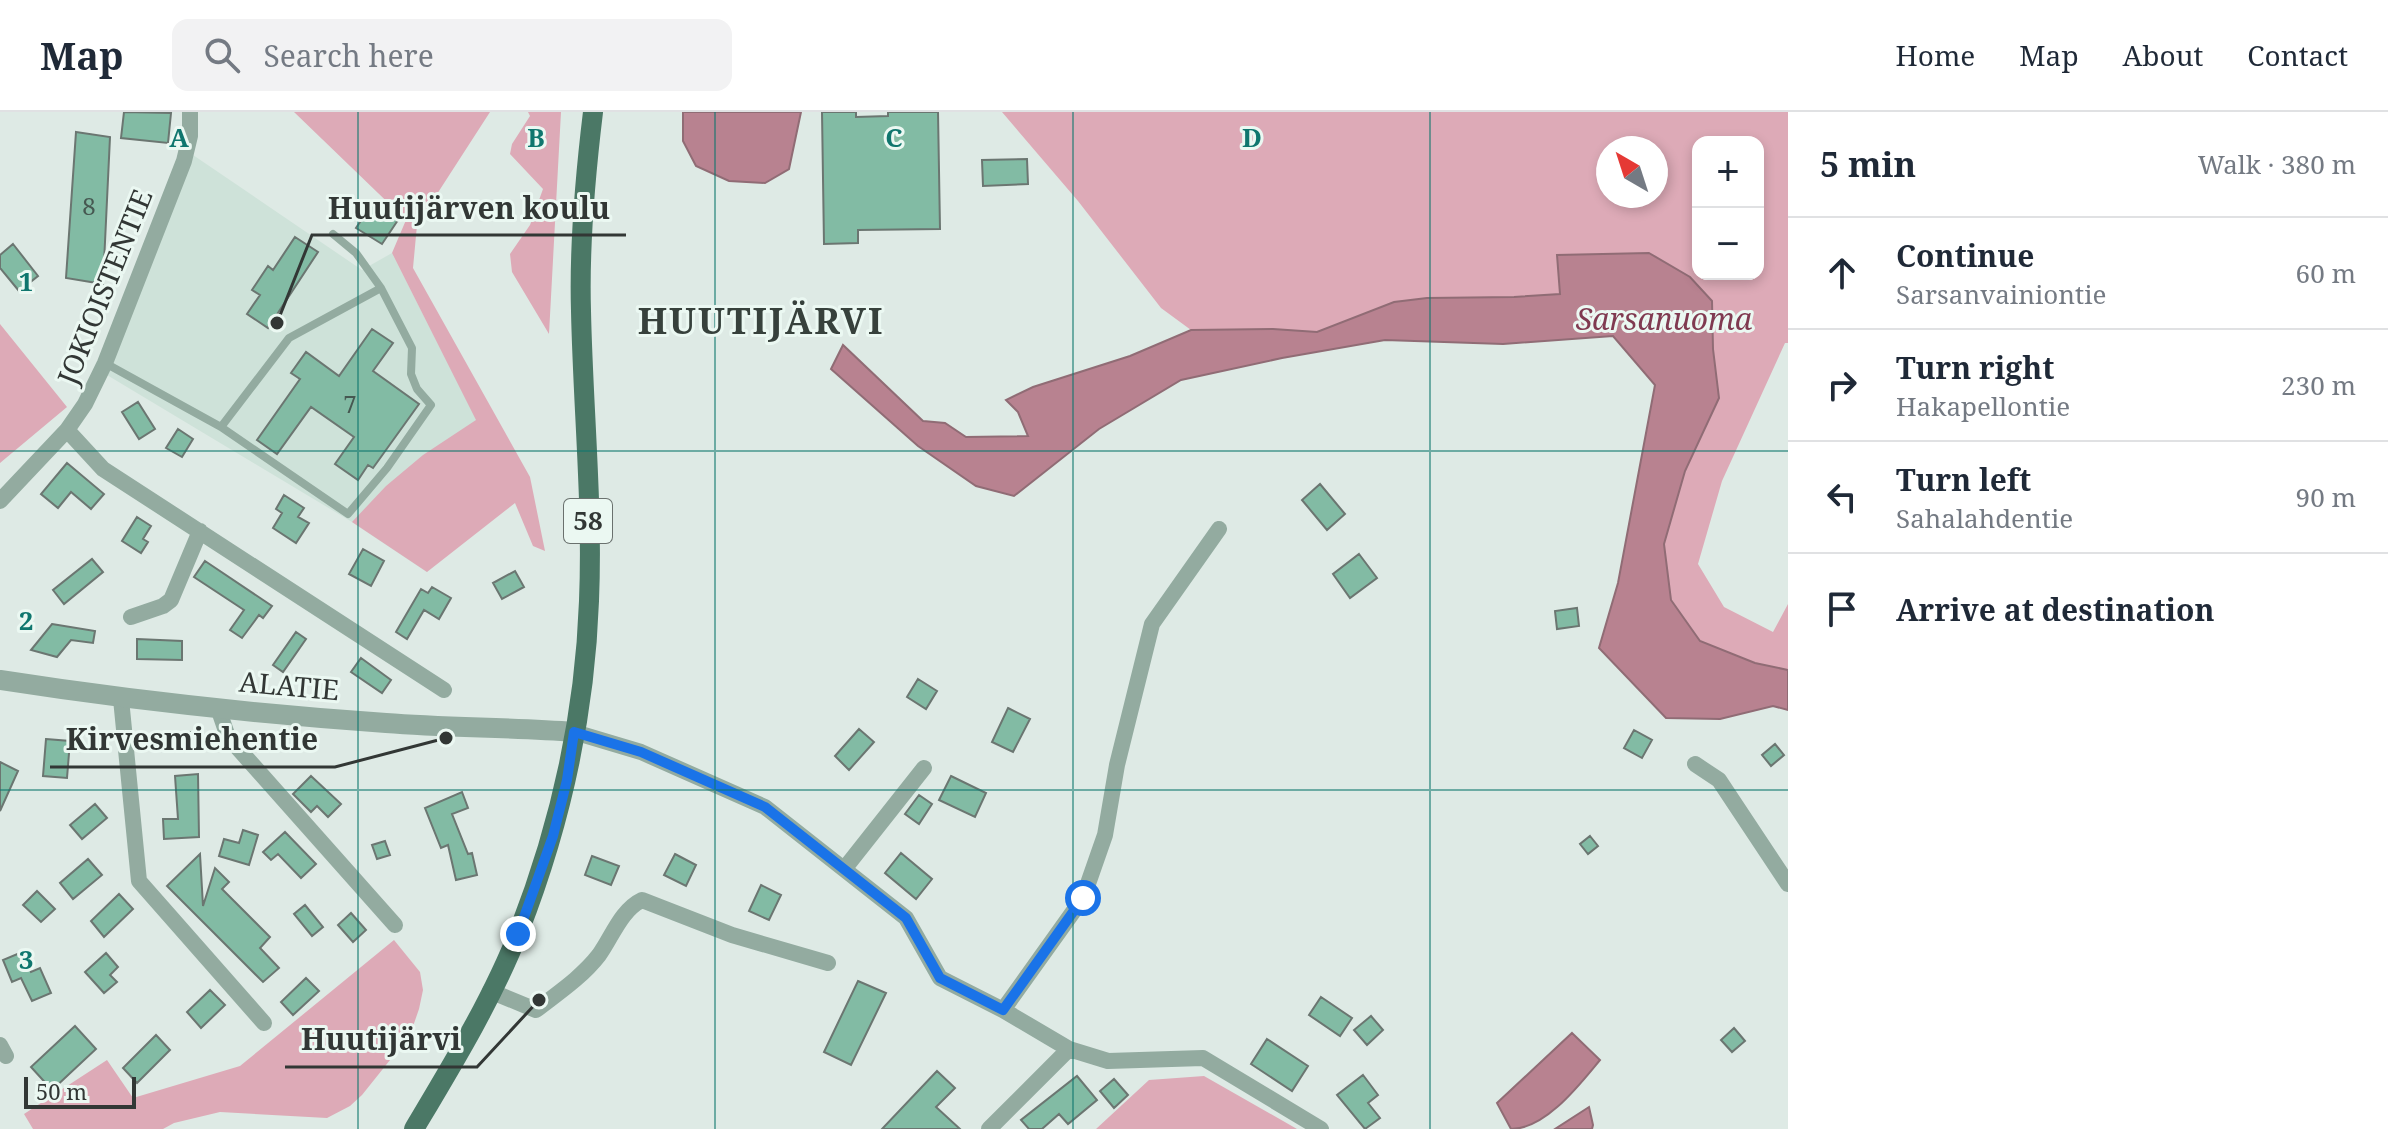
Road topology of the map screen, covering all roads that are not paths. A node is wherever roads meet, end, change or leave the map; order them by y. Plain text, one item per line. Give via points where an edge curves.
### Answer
1 (190, 112) edge
2 (593, 112) edge
3 (333, 234) dead end
4 (381, 288) junction
5 (105, 363) junction
6 (221, 427) junction
7 (67, 430) junction
8 (0, 501) edge
9 (1219, 529) dead end
10 (200, 531) junction
11 (131, 617) dead end
12 (0, 680) edge
13 (444, 690) dead end
14 (121, 699) junction
15 (218, 708) junction
16 (574, 732) junction
17 (1695, 764) dead end
18 (924, 768) dead end
19 (845, 868) junction
20 (1788, 884) edge
21 (395, 925) dead end
22 (828, 963) dead end
23 (490, 991) junction
24 (1003, 1010) junction
25 (264, 1023) dead end
26 (1069, 1049) junction
27 (414, 1129) edge
28 (989, 1129) edge
29 (1321, 1129) edge

1 - 5 street, JOKIOISTENTIE via 184,161
2 - 16 main road, 58 via 581,308 589,601
3 - 4 lane via 356,253
4 - 6 lane via 289,338
4 - 6 lane via 412,348 411,374 417,389 431,405 348,514
5 - 6 lane
5 - 7 street, JOKIOISTENTIE
7 - 8 street, JOKIOISTENTIE
7 - 10 street via 103,469
9 - 24 street via 1152,624 1105,835 1083,898
10 - 11 street via 171,600
10 - 13 street
12 - 14 street, ALATIE
14 - 15 street, ALATIE
14 - 25 street via 139,881
15 - 16 street, ALATIE
15 - 21 street via 228,737
16 - 19 street via 641,752 765,807
16 - 23 main road, 58 via 553,836 518,934
17 - 20 street via 1719,780
18 - 19 street
19 - 24 street via 906,918 940,978
22 - 23 street via 732,935 642,900 625,914 598,956 536,1010
23 - 27 main road, 58
24 - 26 street
26 - 28 street
26 - 29 street via 1108,1061 1203,1058

